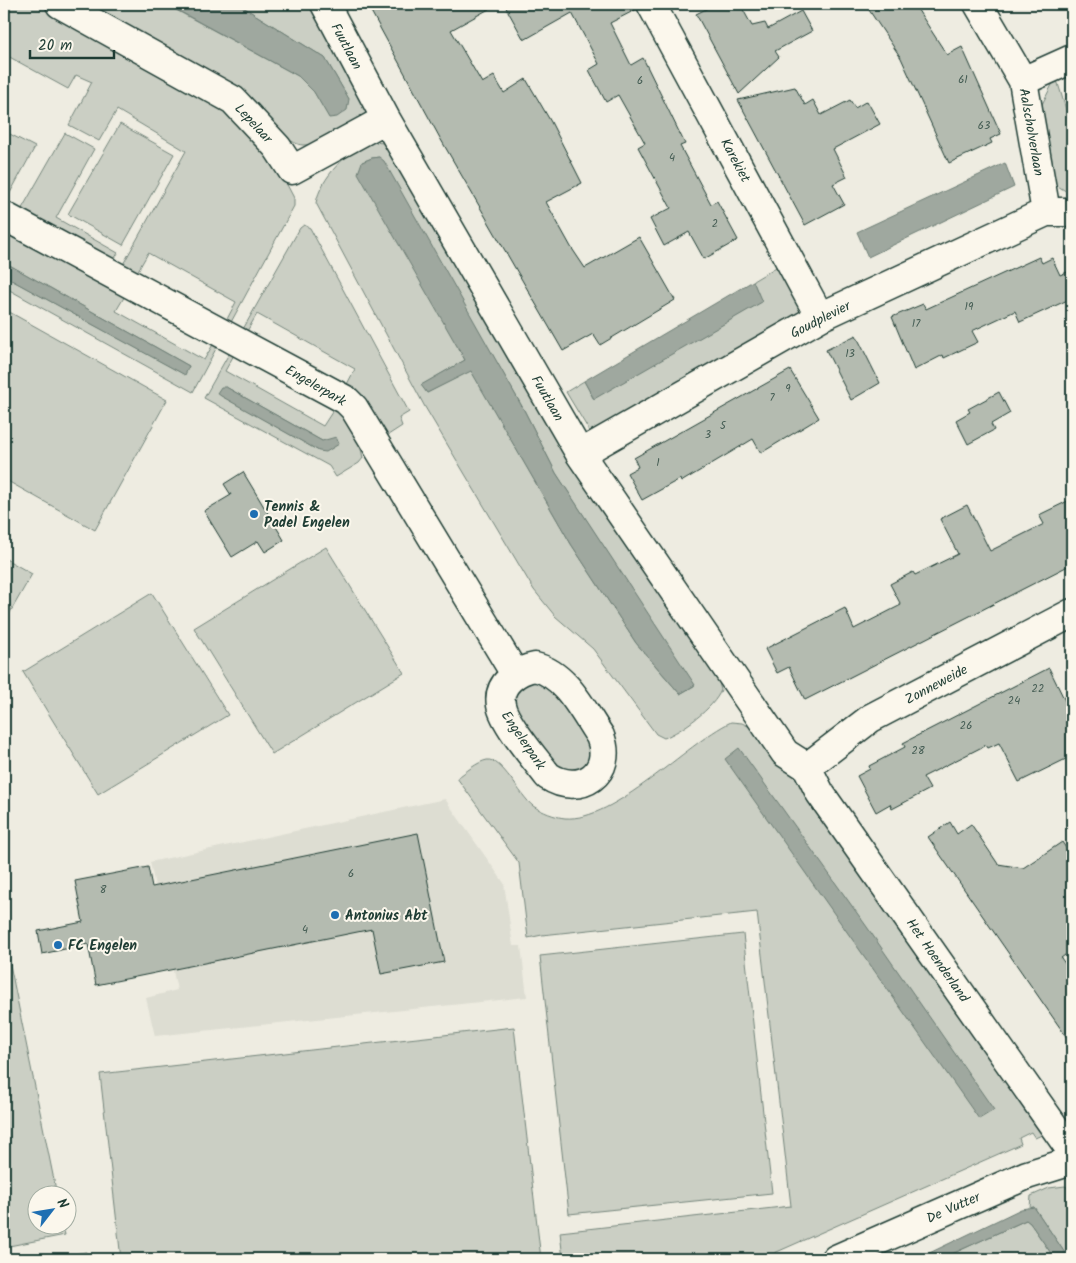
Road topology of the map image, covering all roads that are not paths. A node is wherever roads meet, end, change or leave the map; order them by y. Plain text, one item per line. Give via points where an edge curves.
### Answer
1 (60, 4) edge
2 (325, 4) edge
3 (652, 4) edge
4 (978, 4) edge
5 (1072, 59) edge
6 (1022, 81) junction
7 (386, 119) junction
8 (1059, 212) edge
9 (4, 216) edge
10 (820, 317) junction
11 (580, 454) junction
12 (1072, 613) edge
13 (515, 674) dead end
14 (807, 767) junction
15 (1072, 1152) edge
16 (1072, 1161) edge
17 (836, 1259) edge

1 - 7 street, Lepelaar via 233,100 277,147 292,170
2 - 7 street, Fuutlaan
3 - 10 street, Karekiet
4 - 6 street, Aalscholverlaan
5 - 6 street
6 - 8 street, Aalscholverlaan
7 - 11 street, Fuutlaan
8 - 10 street, Goudplevier
9 - 13 street, Engelerpark via 346,400 380,450
10 - 11 street, Goudplevier
11 - 14 street, Fuutlaan via 785,753
12 - 14 street, Zonneweide via 871,718
14 - 15 street, Het Hoenderland via 820,793
16 - 17 street, De Vutter via 1027,1175

